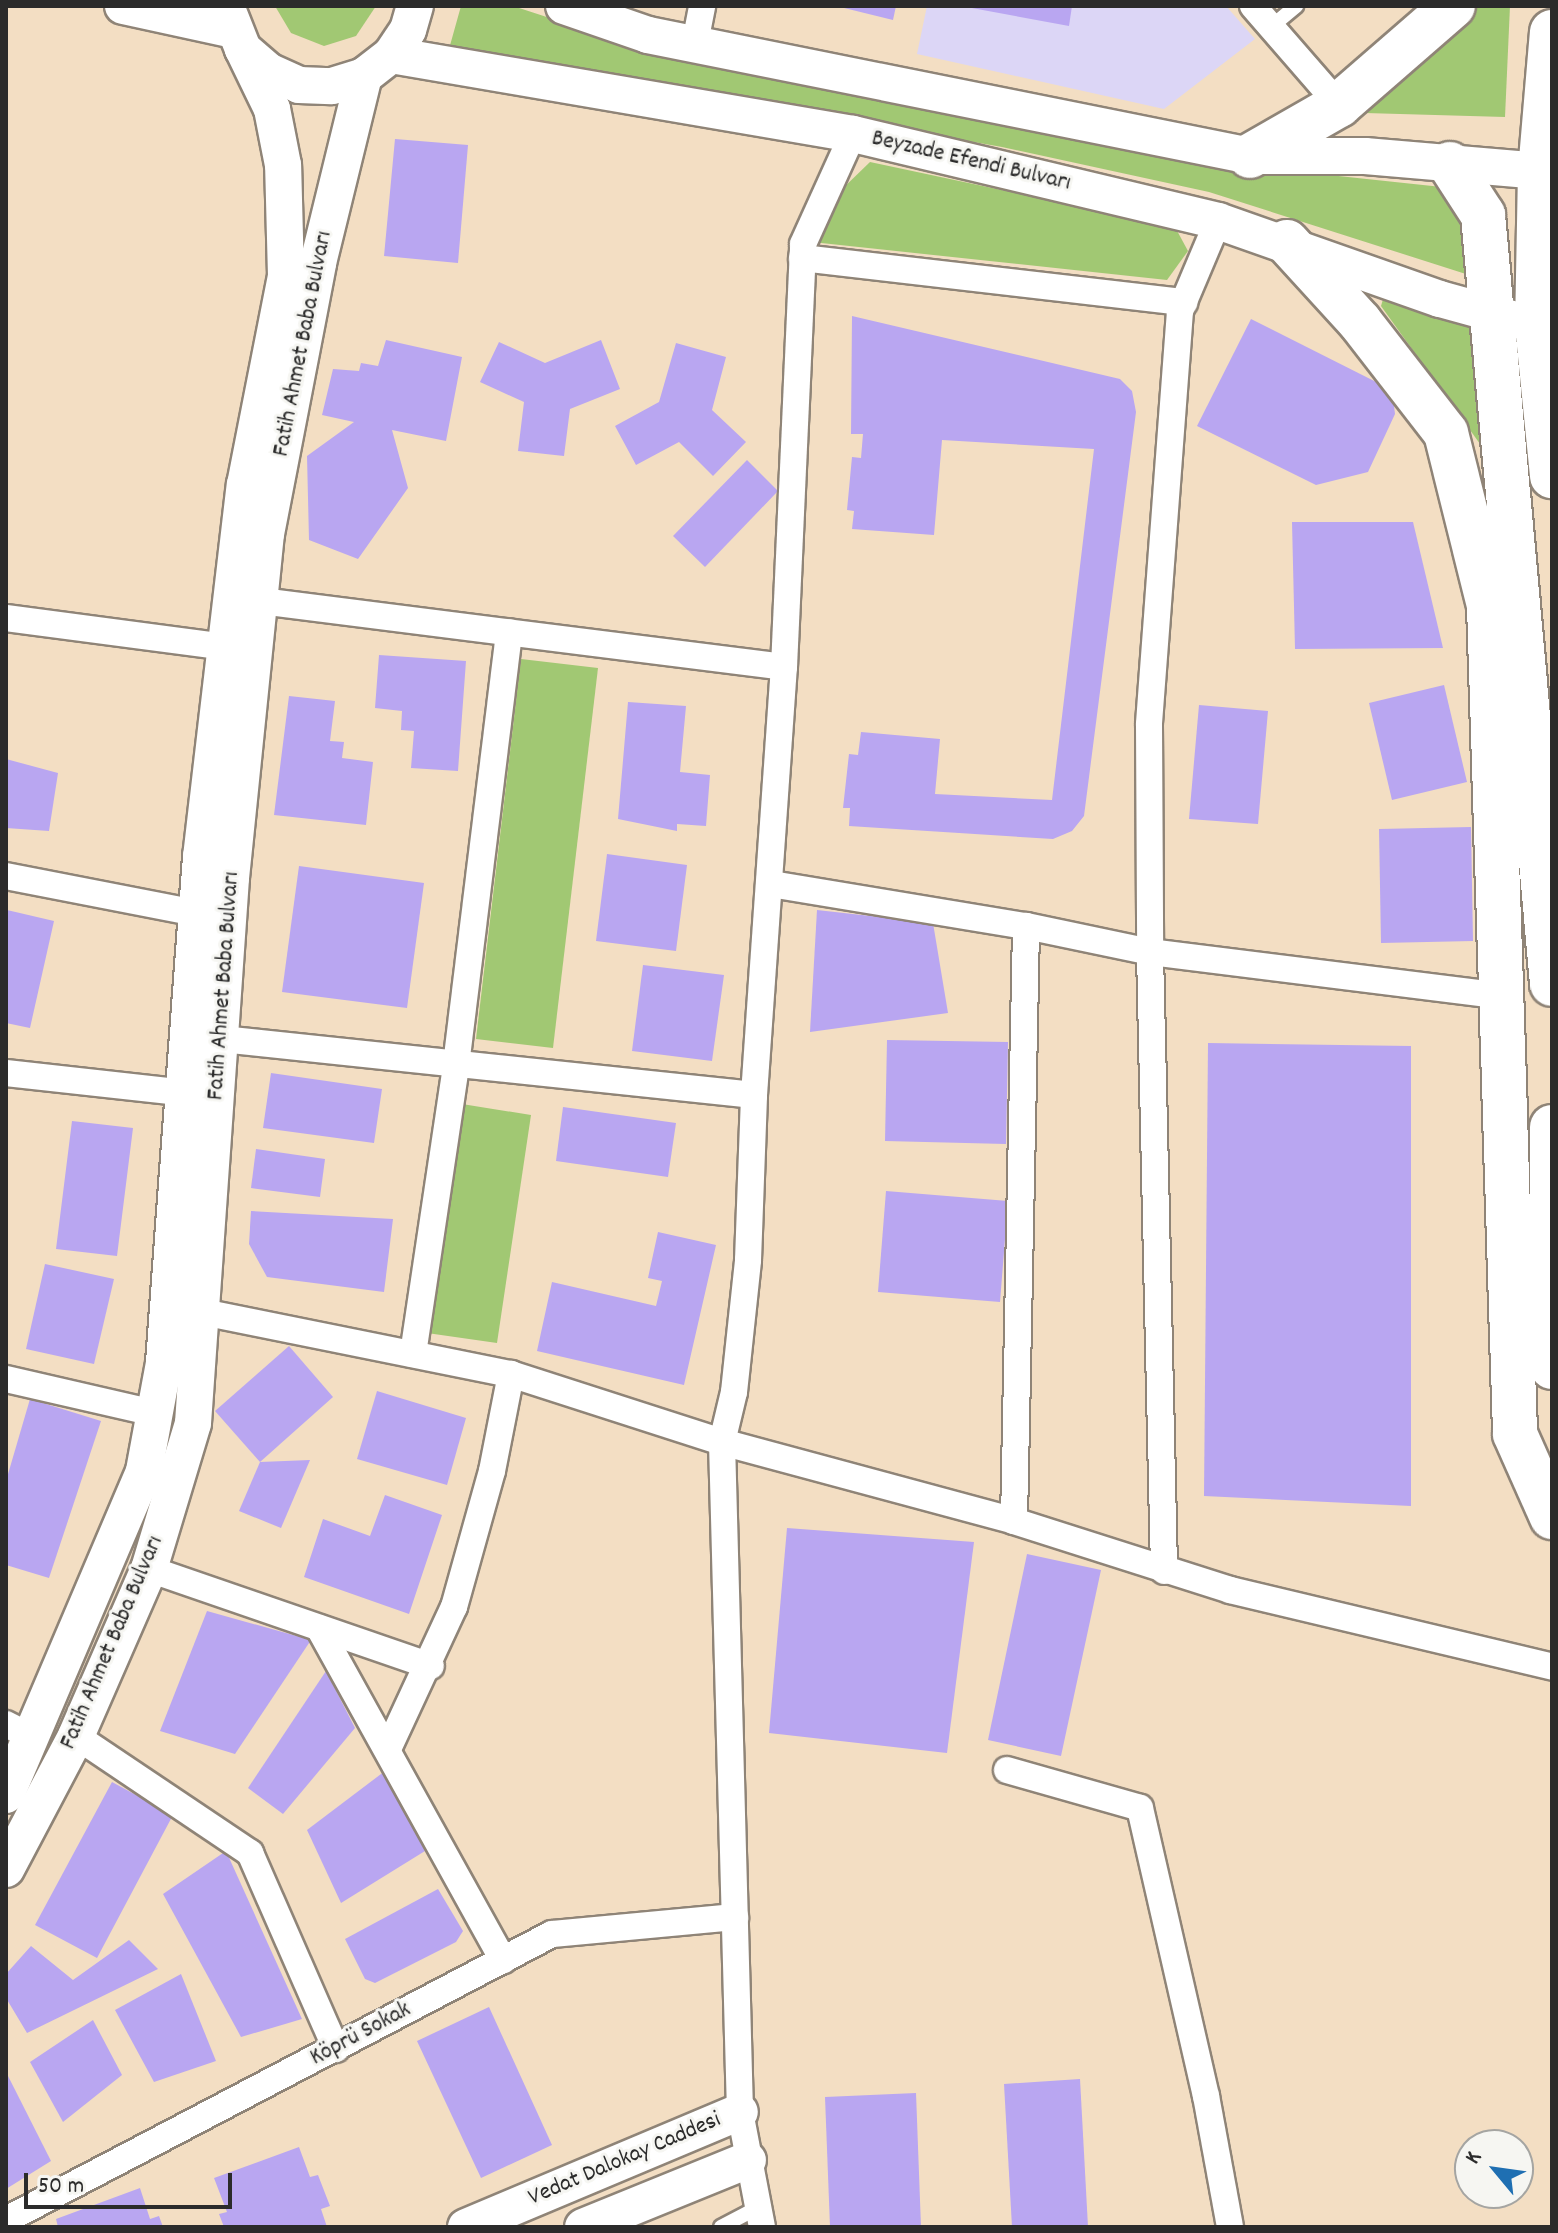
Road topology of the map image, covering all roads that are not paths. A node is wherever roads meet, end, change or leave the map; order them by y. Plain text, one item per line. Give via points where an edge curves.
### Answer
1 (123, 6) edge
2 (415, 6) edge
3 (564, 6) edge
4 (702, 6) edge
5 (1253, 6) edge
6 (1296, 6) edge
7 (1453, 6) edge
8 (1271, 27) junction
9 (234, 28) edge
10 (1552, 32) edge
11 (695, 43) junction
12 (378, 66) junction
13 (1339, 105) junction
14 (853, 134) junction
15 (1250, 156) junction
16 (1450, 164) junction
17 (1546, 172) edge
18 (1218, 221) junction
19 (1287, 242) junction
20 (802, 258) junction
21 (1184, 302) junction
22 (1491, 313) junction
23 (1544, 326) edge
24 (1552, 476) edge
25 (261, 601) junction
26 (6, 618) edge
27 (509, 632) junction
28 (225, 647) junction
29 (784, 667) junction
30 (6, 876) edge
31 (771, 884) junction
32 (197, 913) junction
33 (1026, 926) junction
34 (1150, 952) junction
35 (1552, 984) edge
36 (1503, 996) junction
37 (222, 1039) junction
38 (456, 1065) junction
39 (6, 1073) edge
40 (186, 1093) junction
41 (754, 1095) junction
42 (1552, 1127) edge
43 (203, 1312) junction
44 (413, 1354) junction
45 (1552, 1367) edge
46 (511, 1374) junction
47 (6, 1379) edge
48 (155, 1413) junction
49 (722, 1442) junction
50 (1552, 1517) edge
51 (1014, 1521) junction
52 (149, 1569) junction
53 (1164, 1571) junction
54 (319, 1628) junction
55 (431, 1666) junction
56 (1552, 1667) edge
57 (20, 1731) edge
58 (76, 1736) junction
59 (388, 1749) junction
60 (1007, 1770) dead end
61 (6, 1795) edge
62 (6, 1869) edge
63 (735, 1917) junction
64 (503, 1960) junction
65 (336, 2049) junction
66 (740, 2112) junction
67 (748, 2160) junction
68 (760, 2218) edge
69 (6, 2220) edge
70 (466, 2227) edge
71 (583, 2227) edge
72 (721, 2227) edge
73 (1230, 2227) edge

1 - 9 main road
2 - 12 main road, Fatih Ahmet Baba Bulvarı via 408,30
3 - 11 main road via 648,35
4 - 11 street
5 - 8 street
6 - 8 lane
7 - 13 highway
8 - 13 street
9 - 12 main road via 268,71 299,85 332,86
9 - 28 main road, Fatih Ahmet Baba Bulvarı via 272,109 281,151 286,276 245,485
10 - 17 highway
11 - 15 main road
12 - 14 main road, Beyzade Efendi Bulvarı
12 - 25 main road, Fatih Ahmet Baba Bulvarı via 318,263 266,534
13 - 15 highway
14 - 18 main road, Beyzade Efendi Bulvarı
14 - 20 street via 803,244
15 - 16 main road via 1365,156
16 - 17 main road
16 - 22 highway via 1483,215
17 - 23 highway
18 - 19 main road, Beyzade Efendi Bulvarı
18 - 21 street
19 - 22 main road, Beyzade Efendi Bulvarı
19 - 36 highway via 1360,322 1446,433 1489,605
20 - 21 street
20 - 29 street
21 - 34 street via 1149,725
22 - 23 main road, Beyzade Efendi Bulvarı
22 - 35 highway
23 - 24 highway
25 - 27 street
25 - 37 main road, Fatih Ahmet Baba Bulvarı via 231,878
26 - 28 street
27 - 29 street
27 - 38 street
28 - 32 main road, Fatih Ahmet Baba Bulvarı
29 - 31 street
30 - 32 street
31 - 33 street
31 - 41 street
32 - 40 main road, Fatih Ahmet Baba Bulvarı
33 - 34 street
33 - 51 street
34 - 36 street
34 - 53 street
36 - 50 highway via 1515,1434
37 - 38 street
37 - 43 main road, Fatih Ahmet Baba Bulvarı
38 - 41 street
38 - 44 street
39 - 40 street
40 - 48 main road, Fatih Ahmet Baba Bulvarı via 164,1363
41 - 49 street via 748,1260 734,1392
42 - 45 highway
43 - 44 street
43 - 52 main road, Fatih Ahmet Baba Bulvarı via 193,1423
44 - 46 street
46 - 49 street
46 - 55 street via 492,1471 454,1607
47 - 48 street
48 - 57 main road, Fatih Ahmet Baba Bulvarı via 144,1471
49 - 51 street
49 - 63 street
51 - 53 street
52 - 54 street
52 - 58 main road, Fatih Ahmet Baba Bulvarı
53 - 56 street
54 - 55 street
54 - 59 street
55 - 59 street
57 - 61 main road, Fatih Ahmet Baba Bulvarı
58 - 62 main road, Fatih Ahmet Baba Bulvarı
58 - 65 street via 250,1853
59 - 64 street
60 - 73 street via 1140,1808 1206,2096
63 - 64 street, Köprü Sokak via 613,1924 552,1934
63 - 66 street
64 - 65 street, Köprü Sokak
65 - 69 street, Köprü Sokak
66 - 67 street
66 - 70 main road, Vedat Dalokay Caddesi
67 - 68 street
67 - 71 main road, Vedat Dalokay Caddesi
68 - 72 lane

